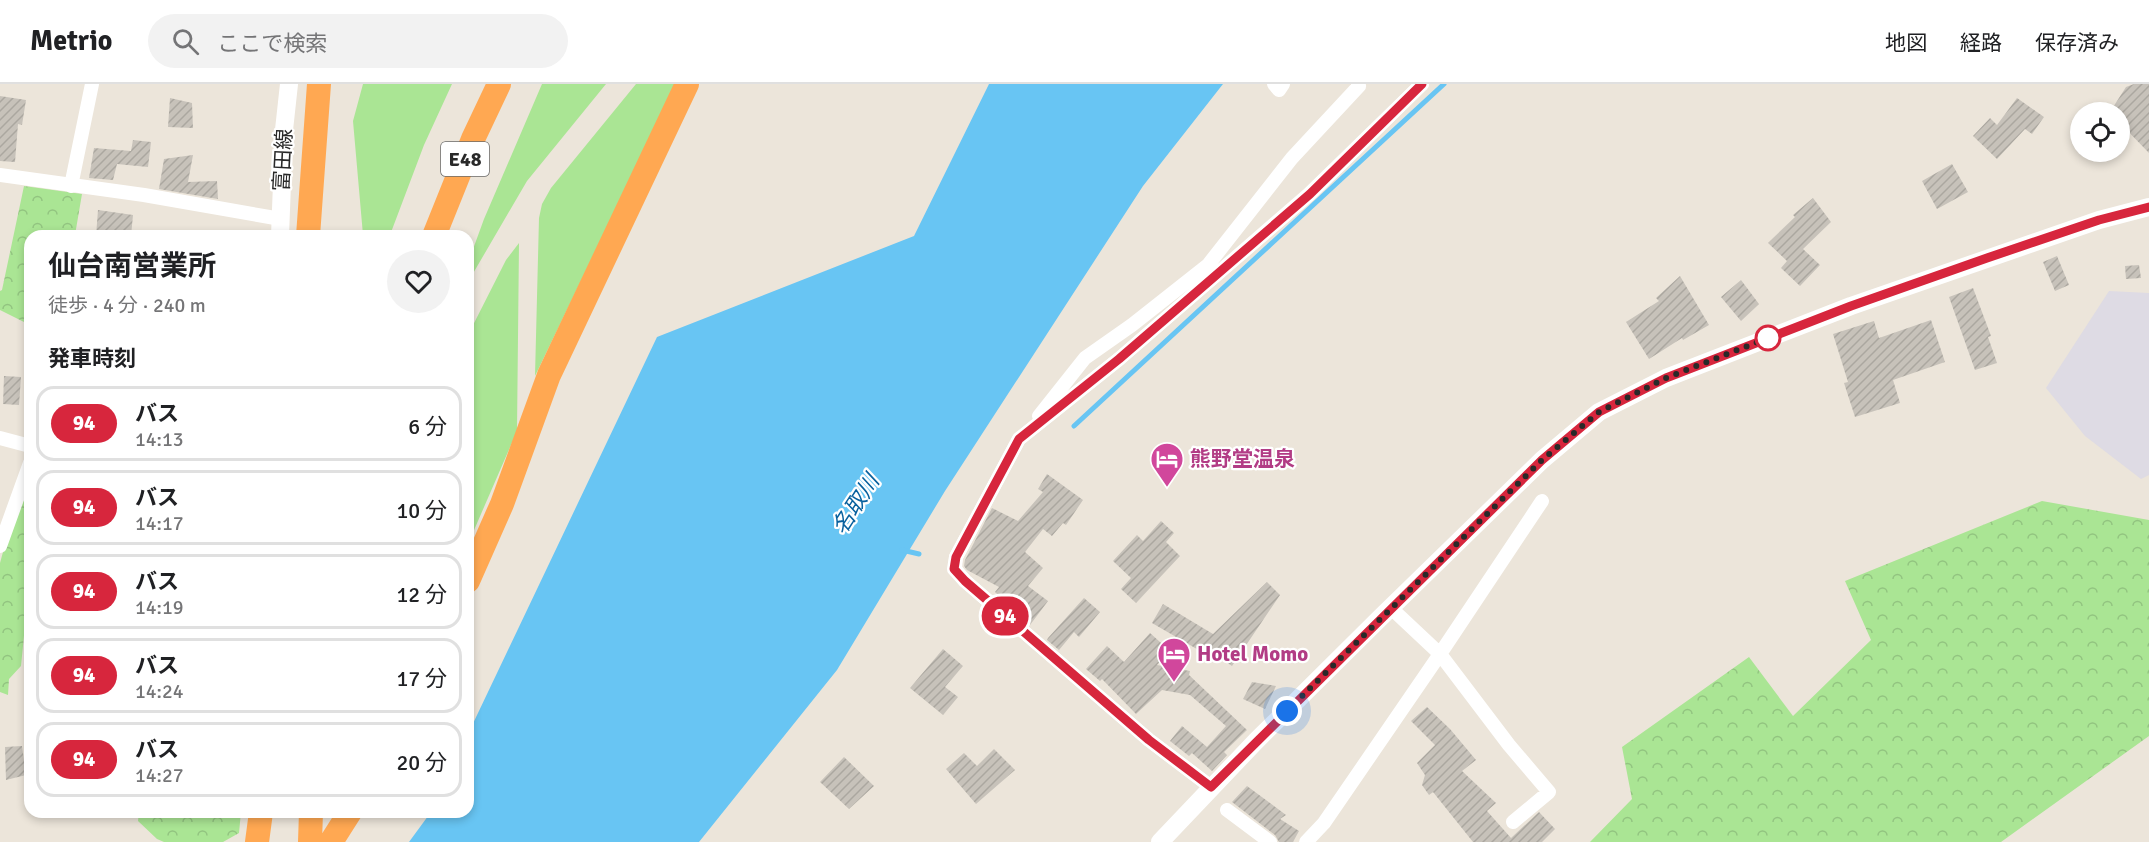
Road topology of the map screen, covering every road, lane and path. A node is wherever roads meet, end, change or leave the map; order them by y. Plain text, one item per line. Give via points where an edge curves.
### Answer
1 (92, 84) edge
2 (289, 84) edge
3 (319, 84) edge
4 (499, 84) edge
5 (687, 84) edge
6 (1274, 84) edge
7 (1283, 84) edge
8 (1358, 84) edge
9 (1422, 84) edge
10 (0, 176) edge
11 (71, 186) junction
12 (2149, 207) edge
13 (280, 227) edge
14 (308, 230) edge
15 (436, 230) edge
16 (1025, 435) junction
17 (0, 438) edge
18 (24, 444) edge
19 (24, 480) edge
20 (1542, 501) dead end
21 (0, 546) edge
22 (474, 567) edge
23 (1391, 608) junction
24 (1440, 654) junction
25 (1211, 787) junction
26 (1227, 810) dead end
27 (260, 818) edge
28 (311, 818) edge
29 (346, 818) edge
30 (1513, 822) dead end
31 (257, 842) edge
32 (310, 842) edge
33 (331, 842) edge
34 (1160, 842) edge
35 (1270, 842) edge
36 (1306, 842) edge

1 - 11 street
2 - 13 street, 富田線
3 - 14 highway
4 - 15 highway, E48
5 - 22 highway via 549,375 502,504
6 - 7 street via 1279,90
8 - 16 street via 1292,158 1208,265 1085,358
9 - 16 street via 1310,194
10 - 11 street
11 - 13 street via 144,195
12 - 23 street via 2089,223 1851,306 1666,378 1599,412 1542,460
16 - 25 street via 1019,439 956,557 954,569 1149,740
17 - 18 street
19 - 21 street
20 - 24 street
23 - 24 street
23 - 25 street
24 - 30 street via 1549,792
24 - 36 street via 1324,823
25 - 34 street
26 - 35 street
27 - 31 highway
28 - 32 highway
29 - 33 highway

